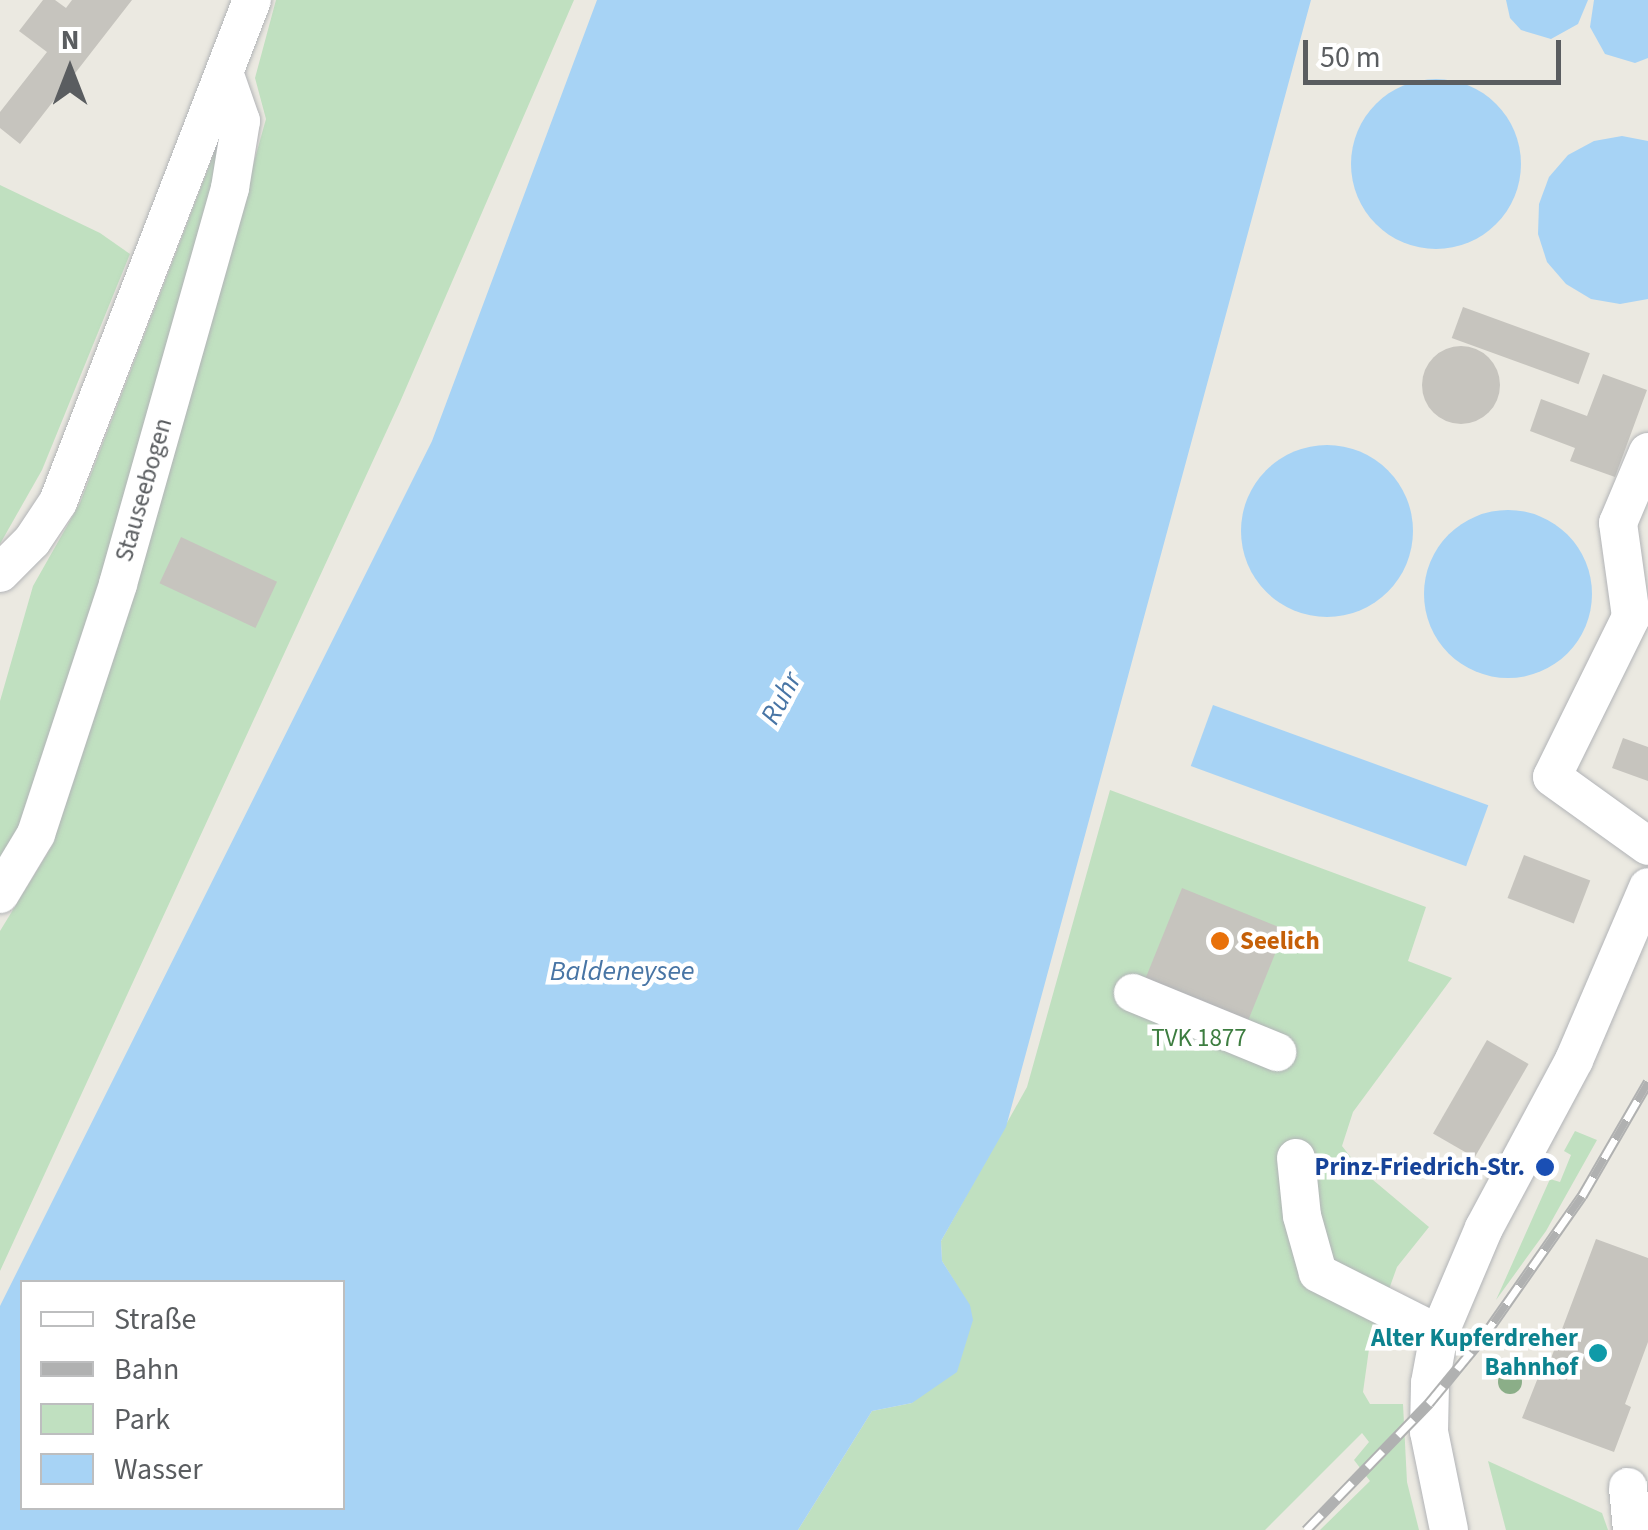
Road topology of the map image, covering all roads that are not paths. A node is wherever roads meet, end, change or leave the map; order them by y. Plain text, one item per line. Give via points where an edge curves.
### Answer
1 (252, 0) edge
2 (224, 74) junction
3 (1648, 452) edge
4 (0, 573) edge
5 (1648, 846) edge
6 (1648, 887) edge
7 (0, 894) edge
8 (1133, 993) dead end
9 (1277, 1052) dead end
10 (1296, 1158) dead end
11 (1440, 1334) junction
12 (1628, 1487) dead end
13 (1449, 1530) edge
14 (1632, 1530) edge

1 - 2 street
2 - 4 street via 58,502
2 - 7 street, Stauseebogen via 241,122 230,188 118,584 36,834
3 - 5 street via 1618,523 1631,617 1552,777
6 - 11 street via 1574,1060 1484,1228
8 - 9 street
10 - 11 street via 1302,1216 1318,1273
11 - 13 street via 1429,1418
12 - 14 street

